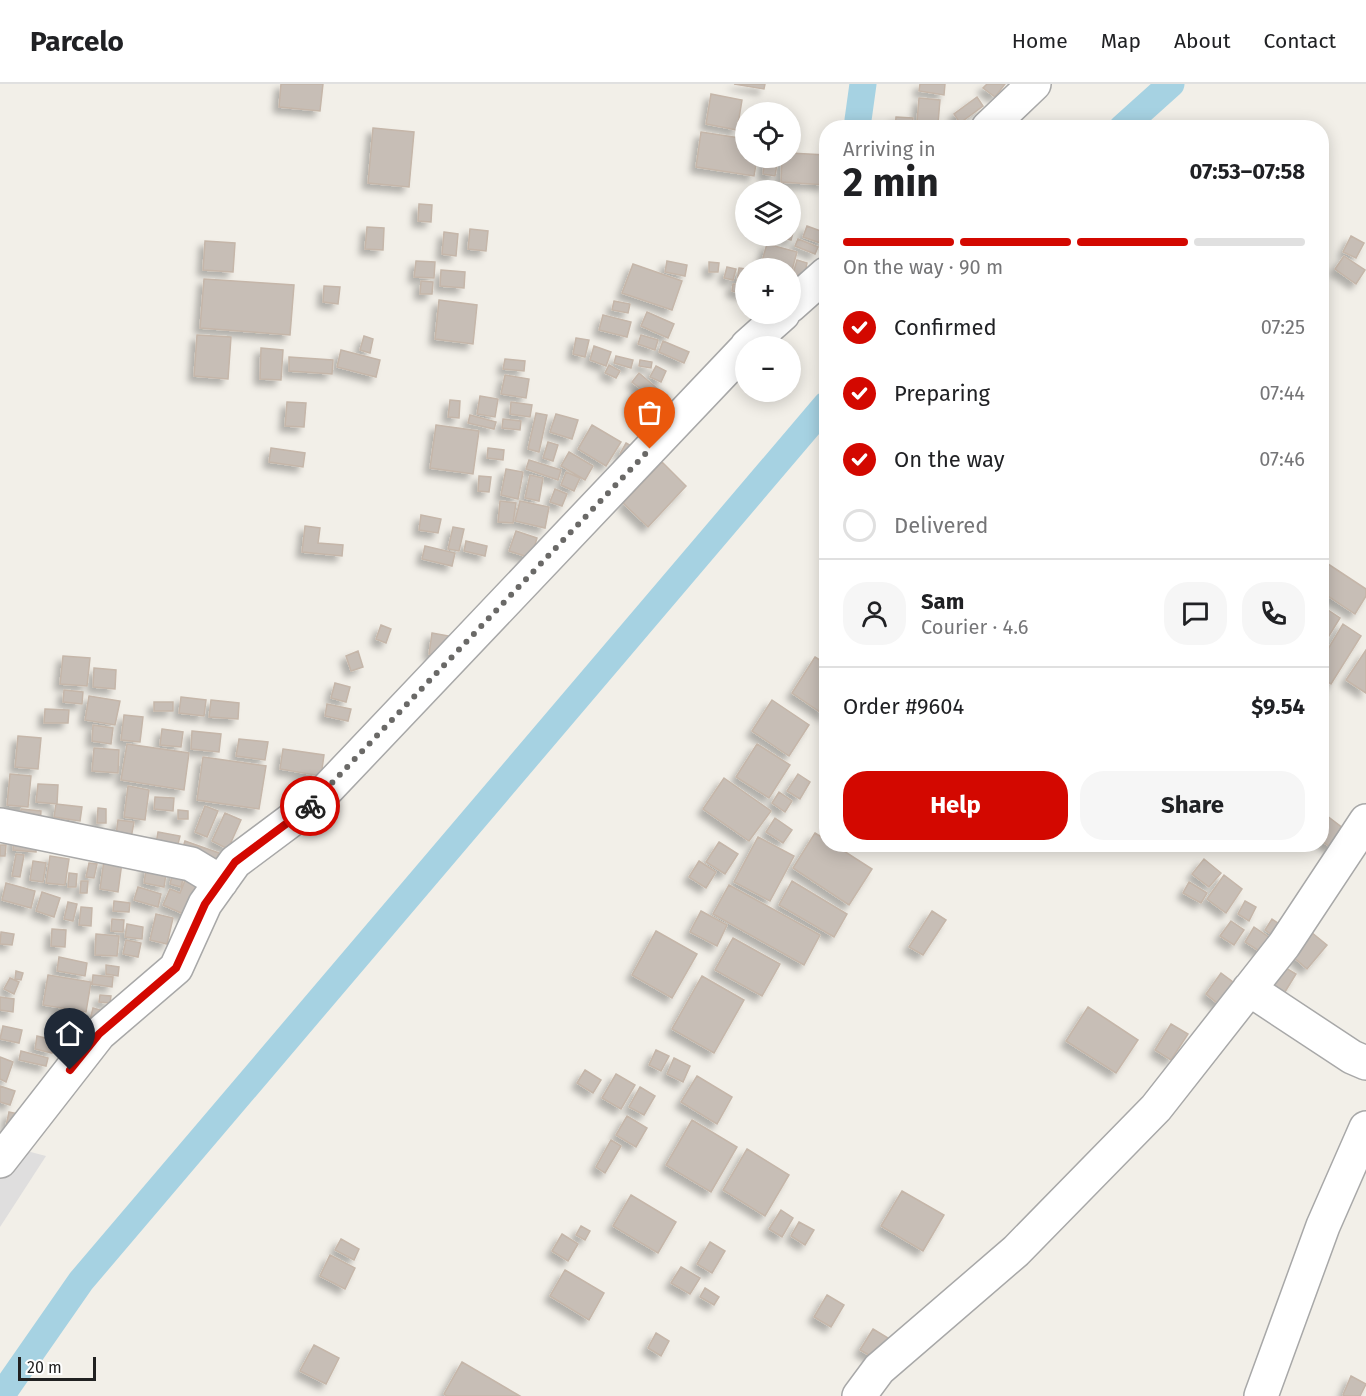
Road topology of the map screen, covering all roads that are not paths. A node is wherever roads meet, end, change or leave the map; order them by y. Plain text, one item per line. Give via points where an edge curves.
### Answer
1 (1034, 84) edge
2 (996, 120) edge
3 (819, 280) edge
4 (801, 296) edge
5 (772, 324) edge
6 (758, 336) edge
7 (735, 359) edge
8 (1366, 821) edge
9 (0, 825) edge
10 (221, 882) junction
11 (1249, 989) junction
12 (1366, 1064) edge
13 (1366, 1128) edge
14 (0, 1161) edge
15 (859, 1396) edge
16 (1261, 1396) edge

1 - 2 street
3 - 4 street
5 - 6 street
7 - 10 street via 314,803 235,862
8 - 11 street via 1284,945
9 - 10 street via 191,864
10 - 14 street via 205,904 176,968 99,1034
11 - 12 street
11 - 15 street via 1156,1108 1017,1251 879,1369
13 - 16 street via 1323,1226

